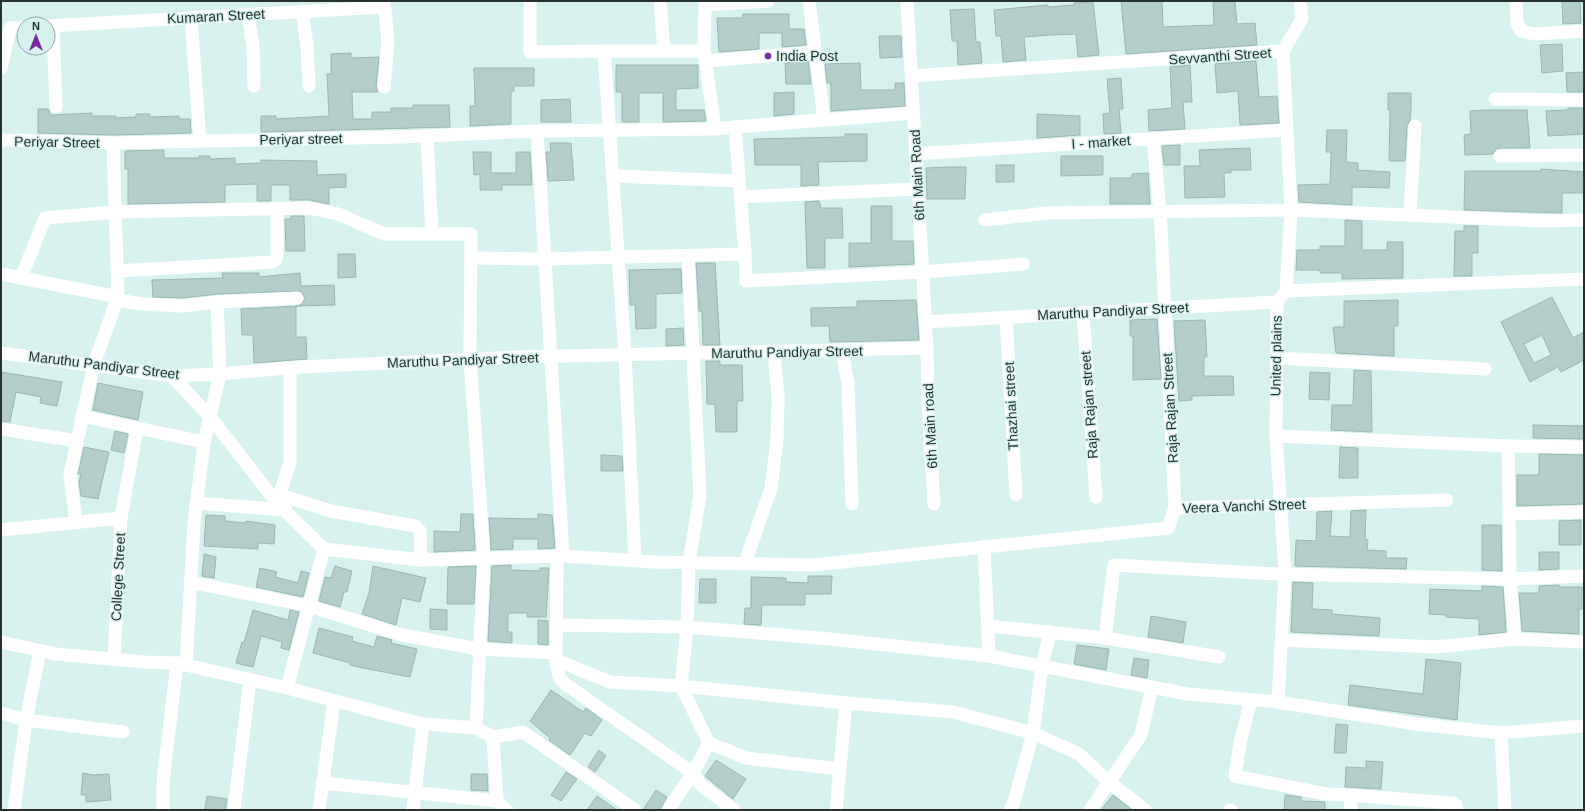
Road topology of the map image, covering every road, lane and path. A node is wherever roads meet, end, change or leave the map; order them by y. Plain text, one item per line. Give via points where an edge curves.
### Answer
1 (530, 1) edge
2 (660, 1) edge
3 (768, 1) edge
4 (809, 1) edge
5 (907, 1) edge
6 (1300, 1) edge
7 (1516, 1) edge
8 (384, 4) edge
9 (302, 11) junction
10 (248, 15) junction
11 (191, 18) junction
12 (56, 26) edge
13 (16, 28) edge
14 (1584, 31) edge
15 (604, 51) junction
16 (664, 51) junction
17 (1283, 51) junction
18 (816, 52) junction
19 (52, 56) edge
20 (705, 56) junction
21 (1, 68) edge
22 (911, 76) junction
23 (254, 86) dead end
24 (309, 86) dead end
25 (384, 87) dead end
26 (1495, 99) dead end
27 (1584, 100) edge
28 (56, 107) dead end
29 (913, 113) junction
30 (824, 120) junction
31 (1416, 126) dead end
32 (735, 127) junction
33 (715, 129) junction
34 (1287, 130) junction
35 (537, 131) junction
36 (609, 132) junction
37 (427, 136) junction
38 (1154, 138) junction
39 (1, 140) edge
40 (200, 141) junction
41 (113, 143) junction
42 (915, 154) junction
43 (1584, 155) edge
44 (1500, 156) dead end
45 (612, 176) junction
46 (739, 181) junction
47 (917, 189) junction
48 (740, 198) junction
49 (277, 209) junction
50 (1160, 210) junction
51 (1291, 210) junction
52 (115, 212) junction
53 (1410, 215) junction
54 (985, 220) dead end
55 (1584, 220) edge
56 (432, 234) junction
57 (745, 254) junction
58 (688, 256) junction
59 (471, 258) junction
60 (618, 258) junction
61 (545, 259) junction
62 (1023, 264) dead end
63 (117, 271) junction
64 (922, 272) junction
65 (1, 274) edge
66 (21, 278) junction
67 (1584, 279) edge
68 (1286, 291) junction
69 (118, 298) junction
70 (297, 298) dead end
71 (217, 302) junction
72 (1277, 302) junction
73 (1164, 308) junction
74 (1083, 313) junction
75 (1006, 317) junction
76 (925, 322) junction
77 (927, 348) junction
78 (842, 350) junction
79 (774, 352) junction
80 (1, 353) edge
81 (694, 354) junction
82 (625, 355) junction
83 (550, 357) junction
84 (1276, 358) junction
85 (470, 360) junction
86 (94, 364) junction
87 (290, 368) junction
88 (1485, 368) dead end
89 (220, 374) junction
90 (172, 376) junction
91 (82, 416) junction
92 (211, 418) junction
93 (137, 428) junction
94 (1, 429) edge
95 (1276, 436) junction
96 (77, 441) junction
97 (204, 442) junction
98 (1508, 446) junction
99 (1584, 447) edge
100 (1016, 495) dead end
101 (1096, 497) dead end
102 (1447, 500) dead end
103 (196, 503) junction
104 (281, 503) junction
105 (852, 504) dead end
106 (934, 504) dead end
107 (1281, 506) junction
108 (1175, 508) junction
109 (1584, 512) edge
110 (1509, 514) junction
111 (121, 518) junction
112 (76, 523) junction
113 (1, 530) edge
114 (984, 547) junction
115 (324, 549) junction
116 (560, 556) junction
117 (484, 558) junction
118 (421, 560) junction
119 (635, 560) junction
120 (688, 562) junction
121 (745, 563) junction
122 (1286, 573) junction
123 (1584, 576) edge
124 (1510, 578) junction
125 (190, 582) junction
126 (309, 606) junction
127 (556, 625) junction
128 (988, 626) junction
129 (687, 627) junction
130 (1050, 632) junction
131 (1104, 638) junction
132 (1515, 639) junction
133 (1281, 640) junction
134 (1, 642) edge
135 (1584, 642) edge
136 (479, 649) junction
137 (40, 651) junction
138 (556, 656) junction
139 (989, 656) junction
140 (1219, 657) dead end
141 (114, 660) junction
142 (181, 664) junction
143 (1042, 666) junction
144 (250, 680) junction
145 (681, 686) junction
146 (1152, 687) junction
147 (287, 688) junction
148 (1251, 700) junction
149 (334, 701) junction
150 (1278, 702) junction
151 (846, 704) junction
152 (1, 713) edge
153 (26, 720) junction
154 (423, 724) junction
155 (1584, 726) edge
156 (476, 728) junction
157 (123, 732) dead end
158 (1033, 733) junction
159 (1501, 733) junction
160 (493, 737) junction
161 (709, 743) junction
162 (839, 769) junction
163 (693, 773) junction
164 (1109, 782) junction
165 (322, 783) junction
166 (415, 792) junction
167 (1350, 795) junction
168 (502, 806) edge
169 (14, 810) edge
170 (163, 810) edge
171 (234, 810) edge
172 (319, 810) edge
173 (412, 810) edge
174 (635, 810) edge
175 (668, 810) edge
176 (734, 810) edge
177 (836, 810) edge
178 (1010, 810) edge
179 (1090, 810) edge
180 (1145, 810) edge
181 (1351, 810) edge
182 (1457, 810) edge
183 (1505, 810) edge

1 - 15 street via 530,52
2 - 16 street
3 - 20 street via 705,5
4 - 18 street
5 - 22 street, 6th Main Road
6 - 17 street via 1302,20
7 - 14 street via 1517,23 1521,31 1534,34
8 - 9 street, Kumaran Street
8 - 25 street via 388,42
9 - 10 street, Kumaran Street
9 - 24 street
10 - 11 street, Kumaran Street
10 - 23 street via 253,46
11 - 12 street, Kumaran Street
11 - 40 street
13 - 21 street via 10,28
15 - 16 street
15 - 36 street
16 - 20 street
17 - 22 street, Sevvanthi Street
17 - 34 street, Sevvanthi Street
18 - 20 street
18 - 30 street
19 - 28 street
20 - 33 street
22 - 29 street, 6th Main Road
26 - 27 street
29 - 30 street, Periyar street
29 - 42 street, 6th Main Road
30 - 32 street, Periyar street
31 - 53 street
32 - 33 street, Periyar street
32 - 46 street
33 - 36 street, Periyar street
34 - 38 street, I - market
34 - 51 street, Sevvanthi Street
35 - 36 street, Periyar street
35 - 37 street, Periyar street
35 - 61 street
36 - 45 street
37 - 40 street, Periyar street
37 - 56 street
38 - 42 street, I - market
38 - 50 street
39 - 41 street, Periyar Street
40 - 41 street, Periyar street
41 - 52 street, Periyar street
42 - 47 street, 6th Main Road
43 - 44 street
45 - 46 street
45 - 60 street
46 - 48 street
47 - 48 street
47 - 64 street, 6th Main Road
48 - 57 street
49 - 52 street
49 - 56 street via 308,208 338,214 384,234
49 - 63 street via 277,255 272,262
50 - 51 street
50 - 54 street via 1047,213
50 - 73 street, Raja Rajan Street
51 - 53 street
51 - 68 street
52 - 63 street, Periyar street
52 - 66 street via 45,218
53 - 55 street via 1543,221
56 - 59 street via 471,234
57 - 58 street
57 - 64 street via 746,281
58 - 60 street
58 - 81 street
59 - 61 street
59 - 85 street
60 - 61 street
60 - 82 street
61 - 83 street
62 - 64 street
63 - 69 street, Periyar street
64 - 76 street, 6th Main Road
65 - 66 street
66 - 69 street
67 - 68 street
68 - 72 street, United plains
69 - 71 street via 142,304
69 - 86 street
70 - 71 street
71 - 89 street
72 - 73 street, Maruthu Pandiyar Street
72 - 84 street, United plains
73 - 74 street, Maruthu Pandiyar Street
73 - 108 street, Raja Rajan Street
74 - 75 street, Maruthu Pandiyar Street
74 - 101 street, Raja Rajan street
75 - 76 street, Maruthu Pandiyar Street
75 - 100 street, Thazhai street
76 - 77 street, 6th Main Road
77 - 78 street, Maruthu Pandiyar Street
77 - 106 street, 6th Main road
78 - 79 street, Maruthu Pandiyar Street
78 - 105 street via 848,384
79 - 81 street, Maruthu Pandiyar Street
79 - 121 street via 778,397 777,439 771,488
80 - 86 street, Maruthu Pandiyar Street
81 - 82 street, Maruthu Pandiyar Street
81 - 120 street via 700,495
82 - 83 street, Maruthu Pandiyar Street
82 - 119 street
83 - 85 street, Maruthu Pandiyar Street
83 - 116 street
84 - 88 street
84 - 95 street, United plains
85 - 87 street, Maruthu Pandiyar Street
85 - 117 street
86 - 90 street, Maruthu Pandiyar Street
86 - 91 street
87 - 89 street, Maruthu Pandiyar Street
87 - 104 street via 290,462
89 - 90 street, Maruthu Pandiyar Street
89 - 92 street
90 - 92 street
91 - 93 street
91 - 96 street
92 - 97 street
92 - 104 street
93 - 97 street
93 - 111 street
94 - 96 street
95 - 98 street
95 - 107 street, United plains
96 - 112 street via 70,474
97 - 103 street
98 - 99 street
98 - 110 street
102 - 107 street, Veera Vanchi Street
103 - 104 street
103 - 125 street
104 - 115 street
104 - 118 street via 415,526 420,531
107 - 108 street, Veera Vanchi Street
107 - 122 street, United plains
108 - 114 street, Veera Vanchi Street via 1168,528
109 - 110 street
110 - 124 street
111 - 112 street, College Street
111 - 141 street, College Street
112 - 113 street, College Street
114 - 121 street via 814,565
114 - 128 street
115 - 118 street
115 - 126 street
116 - 117 street
116 - 119 street
116 - 127 street
117 - 118 street
117 - 136 street
119 - 120 street
120 - 121 street
120 - 129 street
122 - 124 street
122 - 131 street via 1114,565
122 - 133 street, United plains
123 - 124 street
124 - 132 street
125 - 126 street
125 - 142 street
126 - 136 street via 402,635
126 - 147 street
127 - 129 street
127 - 138 street
128 - 130 street
128 - 139 street
129 - 139 street via 830,638
129 - 145 street
130 - 131 street
130 - 143 street
131 - 140 street
132 - 133 street via 1436,647
132 - 135 street
133 - 150 street, United plains
134 - 137 street
136 - 138 street
136 - 156 street
137 - 141 street
137 - 153 street
138 - 145 street via 610,682
138 - 163 street via 559,677 565,684
139 - 143 street
141 - 142 street
142 - 144 street
142 - 170 street via 163,782
143 - 146 street
143 - 158 street
144 - 147 street
144 - 171 street
145 - 151 street
145 - 161 street
146 - 148 street via 1188,694
146 - 164 street via 1141,735
147 - 149 street
148 - 150 street
148 - 167 street via 1235,776 1326,794
149 - 154 street
149 - 165 street
150 - 159 street via 1416,724
151 - 158 street via 953,712
151 - 162 street
152 - 153 street
153 - 157 street
153 - 169 street
154 - 156 street
154 - 166 street
155 - 159 street
156 - 160 street
158 - 164 street via 1079,754
158 - 178 street
159 - 183 street
160 - 168 street
160 - 174 street via 523,732
161 - 162 street via 746,758
161 - 163 street
162 - 177 street
163 - 175 street
163 - 176 street via 700,785
164 - 179 street
164 - 180 street
165 - 166 street
165 - 172 street
166 - 168 street
166 - 173 street
167 - 181 street
167 - 182 street via 1453,803

